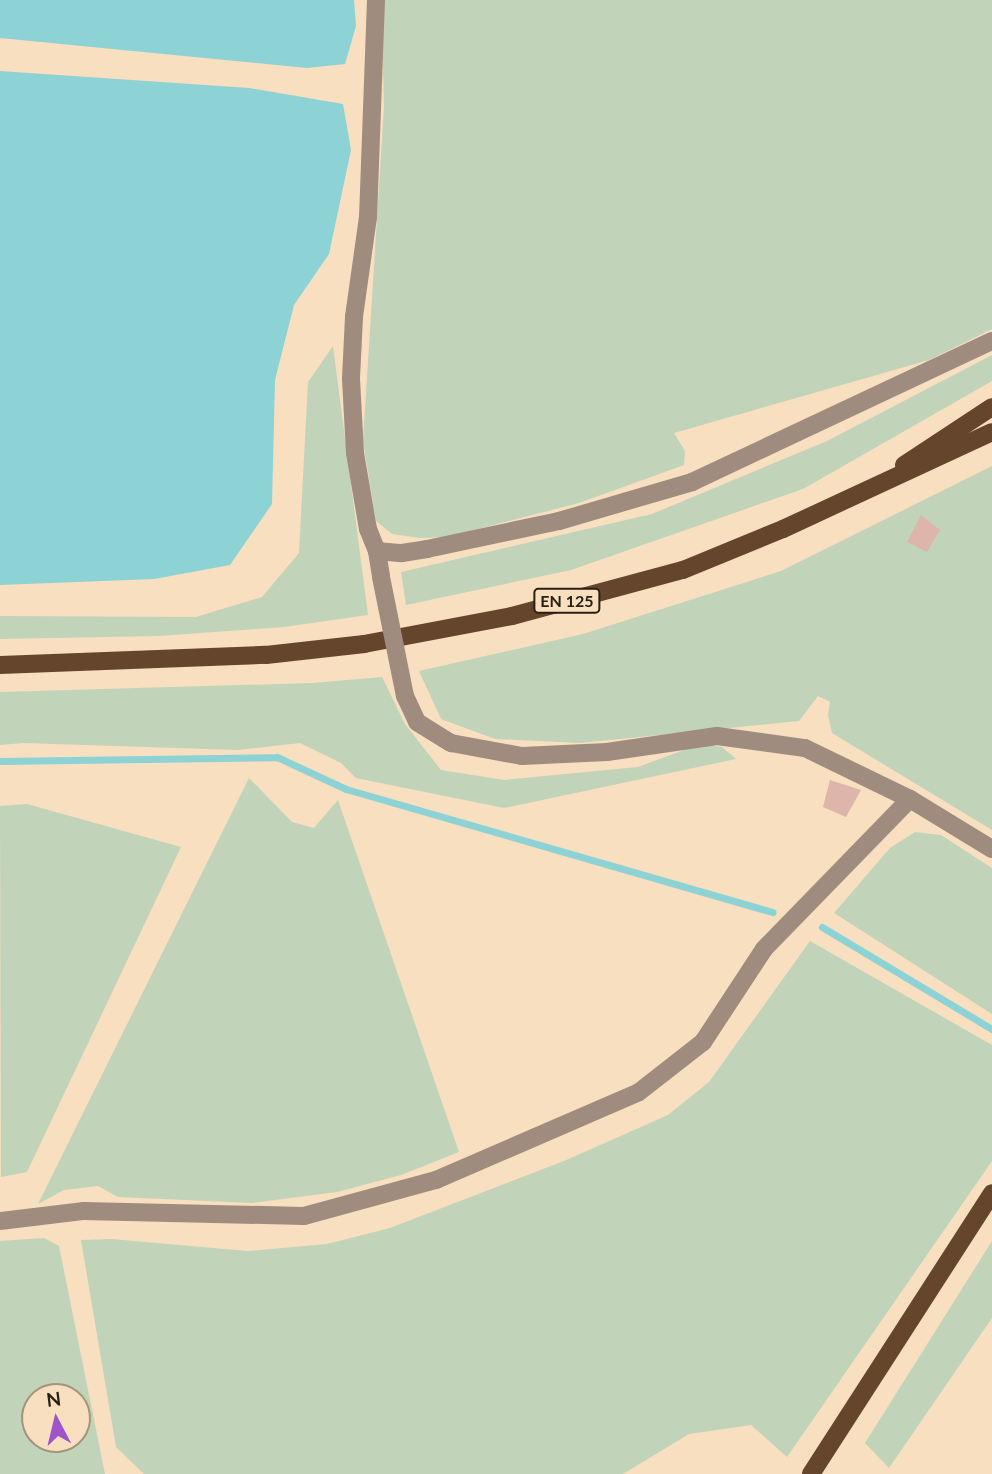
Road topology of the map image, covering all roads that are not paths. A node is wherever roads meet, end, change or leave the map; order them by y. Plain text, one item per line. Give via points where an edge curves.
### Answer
1 (376, 0) edge
2 (992, 341) edge
3 (992, 407) edge
4 (992, 432) edge
5 (855, 497) junction
6 (377, 551) junction
7 (0, 665) edge
8 (909, 799) junction
9 (992, 849) edge
10 (992, 1193) edge
11 (0, 1221) edge
12 (811, 1474) edge

1 - 6 street via 368,217 351,379 355,453 368,529
2 - 6 street via 692,482 559,521 427,549
3 - 5 main road, EN 125
4 - 5 main road, EN 125
5 - 7 main road, EN 125 via 683,570 512,616 266,655
6 - 8 street, bridge via 405,696 417,722 451,743 523,756 607,752 717,736 805,748
8 - 9 street
8 - 11 street via 764,949 703,1042 639,1091 436,1180 304,1216 84,1211
10 - 12 main road

